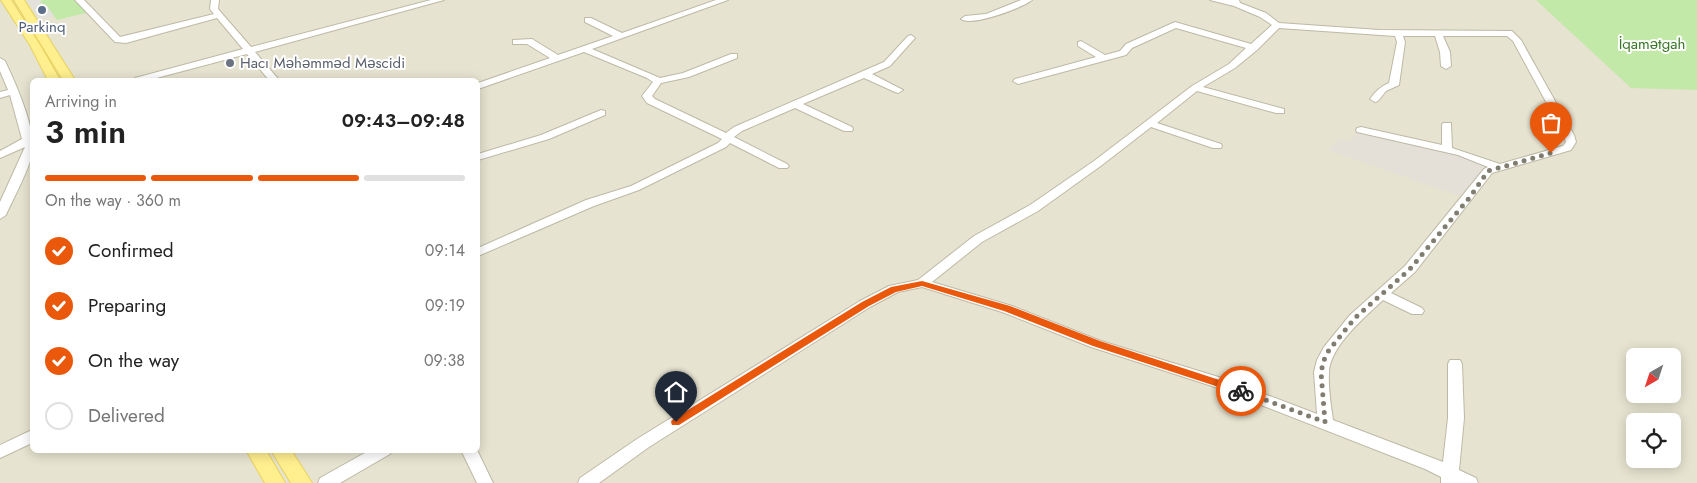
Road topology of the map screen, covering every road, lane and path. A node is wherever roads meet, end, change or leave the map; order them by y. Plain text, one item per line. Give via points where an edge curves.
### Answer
1 (6, 0) edge
2 (18, 0) edge
3 (80, 0) edge
4 (215, 0) edge
5 (440, 0) edge
6 (724, 0) edge
7 (1028, 0) edge
8 (1214, 0) edge
9 (1236, 2) edge
10 (219, 15) junction
11 (965, 19) dead end
12 (588, 20) dead end
13 (1277, 24) junction
14 (1438, 33) junction
15 (1398, 34) junction
16 (621, 36) junction
17 (911, 38) dead end
18 (516, 42) dead end
19 (1081, 44) dead end
20 (1254, 48) junction
21 (584, 49) junction
22 (250, 51) junction
23 (734, 56) dead end
24 (1104, 58) junction
25 (558, 59) junction
26 (0, 61) edge
27 (1446, 66) dead end
28 (864, 74) junction
29 (53, 78) edge
30 (68, 78) edge
31 (146, 78) edge
32 (272, 78) edge
33 (658, 81) junction
34 (1018, 81) dead end
35 (480, 85) edge
36 (1195, 88) junction
37 (898, 90) dead end
38 (14, 91) junction
39 (0, 95) edge
40 (1375, 98) dead end
41 (794, 104) junction
42 (1280, 110) dead end
43 (601, 113) dead end
44 (1148, 124) junction
45 (1447, 125) dead end
46 (848, 129) dead end
47 (1361, 130) dead end
48 (727, 137) junction
49 (29, 140) junction
50 (1217, 146) dead end
51 (1447, 149) junction
52 (0, 155) edge
53 (480, 156) edge
54 (783, 166) dead end
55 (1497, 167) junction
56 (0, 215) edge
57 (480, 251) edge
58 (922, 283) junction
59 (1382, 294) junction
60 (1418, 311) dead end
61 (1455, 364) dead end
62 (1325, 422) junction
63 (30, 437) edge
64 (0, 452) edge
65 (258, 453) edge
66 (284, 453) edge
67 (379, 453) edge
68 (471, 453) edge
69 (1450, 478) edge
70 (275, 483) edge
71 (302, 483) edge
72 (326, 483) edge
73 (484, 483) edge
74 (586, 483) edge
75 (1470, 483) edge

1 - 29 main road
2 - 30 main road
3 - 10 street via 118,40
4 - 10 street via 213,7
5 - 22 street via 403,6
6 - 16 street
7 - 11 street via 988,16
8 - 9 street
9 - 13 street
10 - 22 street
12 - 16 street
13 - 15 street
13 - 20 street
14 - 15 street
14 - 27 street via 1446,52
14 - 55 street via 1509,33 1517,40 1569,135 1571,142 1567,148
15 - 40 street via 1401,42 1394,85 1379,91
16 - 21 street
17 - 28 street via 890,62
18 - 25 street via 529,41
19 - 24 street
20 - 24 street via 1175,25 1129,46 1122,53
20 - 36 street via 1232,66
21 - 25 street
21 - 33 street via 615,63 628,65
22 - 31 street
22 - 32 street
23 - 33 street via 686,75
24 - 34 street
25 - 35 street
26 - 38 street
28 - 37 street
28 - 41 street
33 - 48 street via 647,96 651,101
36 - 42 street
36 - 44 street
38 - 39 street
38 - 49 street
41 - 46 street
41 - 48 street
43 - 53 street via 545,137
44 - 50 street
44 - 58 street via 1034,208 978,239
45 - 51 street
47 - 51 street
48 - 54 street
48 - 57 street via 722,145 663,176 590,202
49 - 52 street
49 - 56 street via 29,152
51 - 55 street
55 - 59 street via 1488,171 1410,269
58 - 62 street via 1015,311 1096,344 1220,383
58 - 74 street via 894,289 866,304 636,448
59 - 60 street
59 - 62 street via 1355,318 1324,360 1321,372
61 - 69 street via 1456,418
62 - 69 street
63 - 64 street
65 - 70 main road
66 - 71 main road
67 - 72 street
68 - 73 street
69 - 75 street

